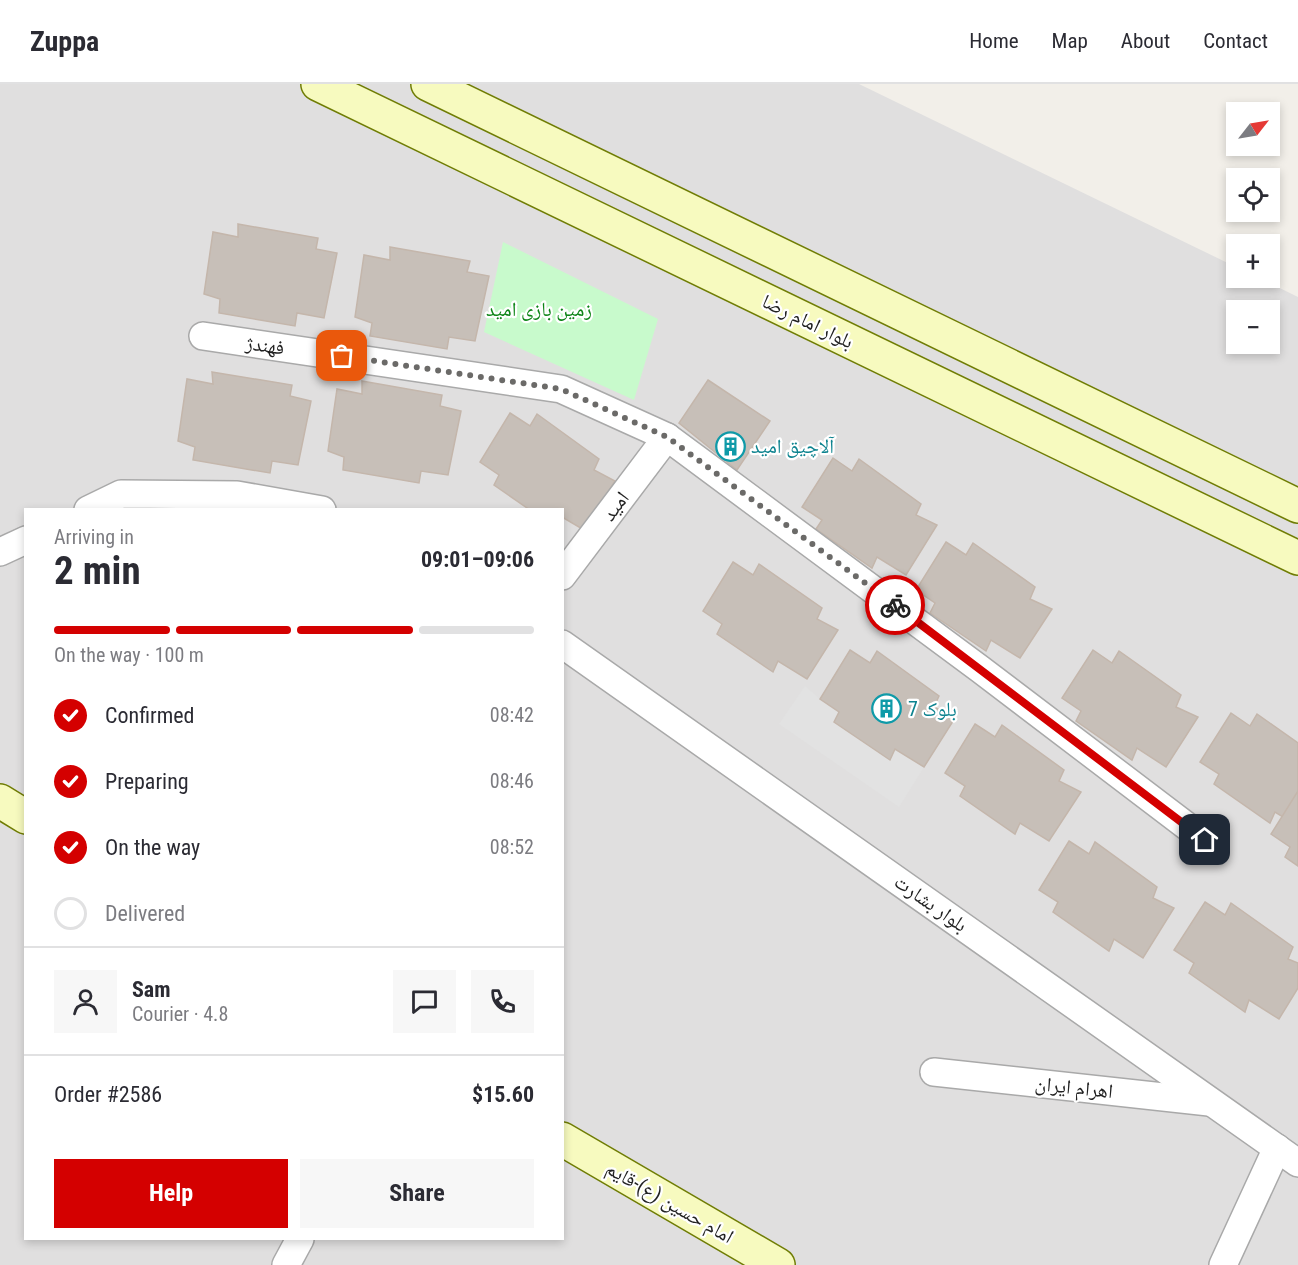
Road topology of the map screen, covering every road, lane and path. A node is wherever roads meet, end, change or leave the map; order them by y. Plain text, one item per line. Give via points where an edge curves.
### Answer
1 (318, 84) edge
2 (428, 84) edge
3 (203, 336) dead end
4 (667, 437) junction
5 (1298, 506) edge
6 (92, 508) edge
7 (311, 508) edge
8 (24, 541) edge
9 (0, 552) edge
10 (1298, 558) edge
11 (564, 573) edge
12 (564, 645) edge
13 (0, 801) edge
14 (24, 816) edge
15 (1205, 840) dead end
16 (934, 1072) dead end
17 (1213, 1103) junction
18 (564, 1140) edge
19 (1288, 1156) edge
20 (299, 1240) edge
21 (286, 1265) edge
22 (778, 1265) edge
23 (1223, 1265) edge

1 - 10 street, بلوار امام رضا
2 - 5 street
3 - 4 street, فهندژ via 561,389
4 - 11 street, امید
4 - 15 street
6 - 7 street via 122,494 237,495
8 - 9 street
12 - 17 street, بلوار بشارت
13 - 14 street
16 - 17 street, اهرام ایران
17 - 19 street, بلوار بشارت
18 - 22 street, امام حسین (ع)-قایم
19 - 23 street
20 - 21 street

